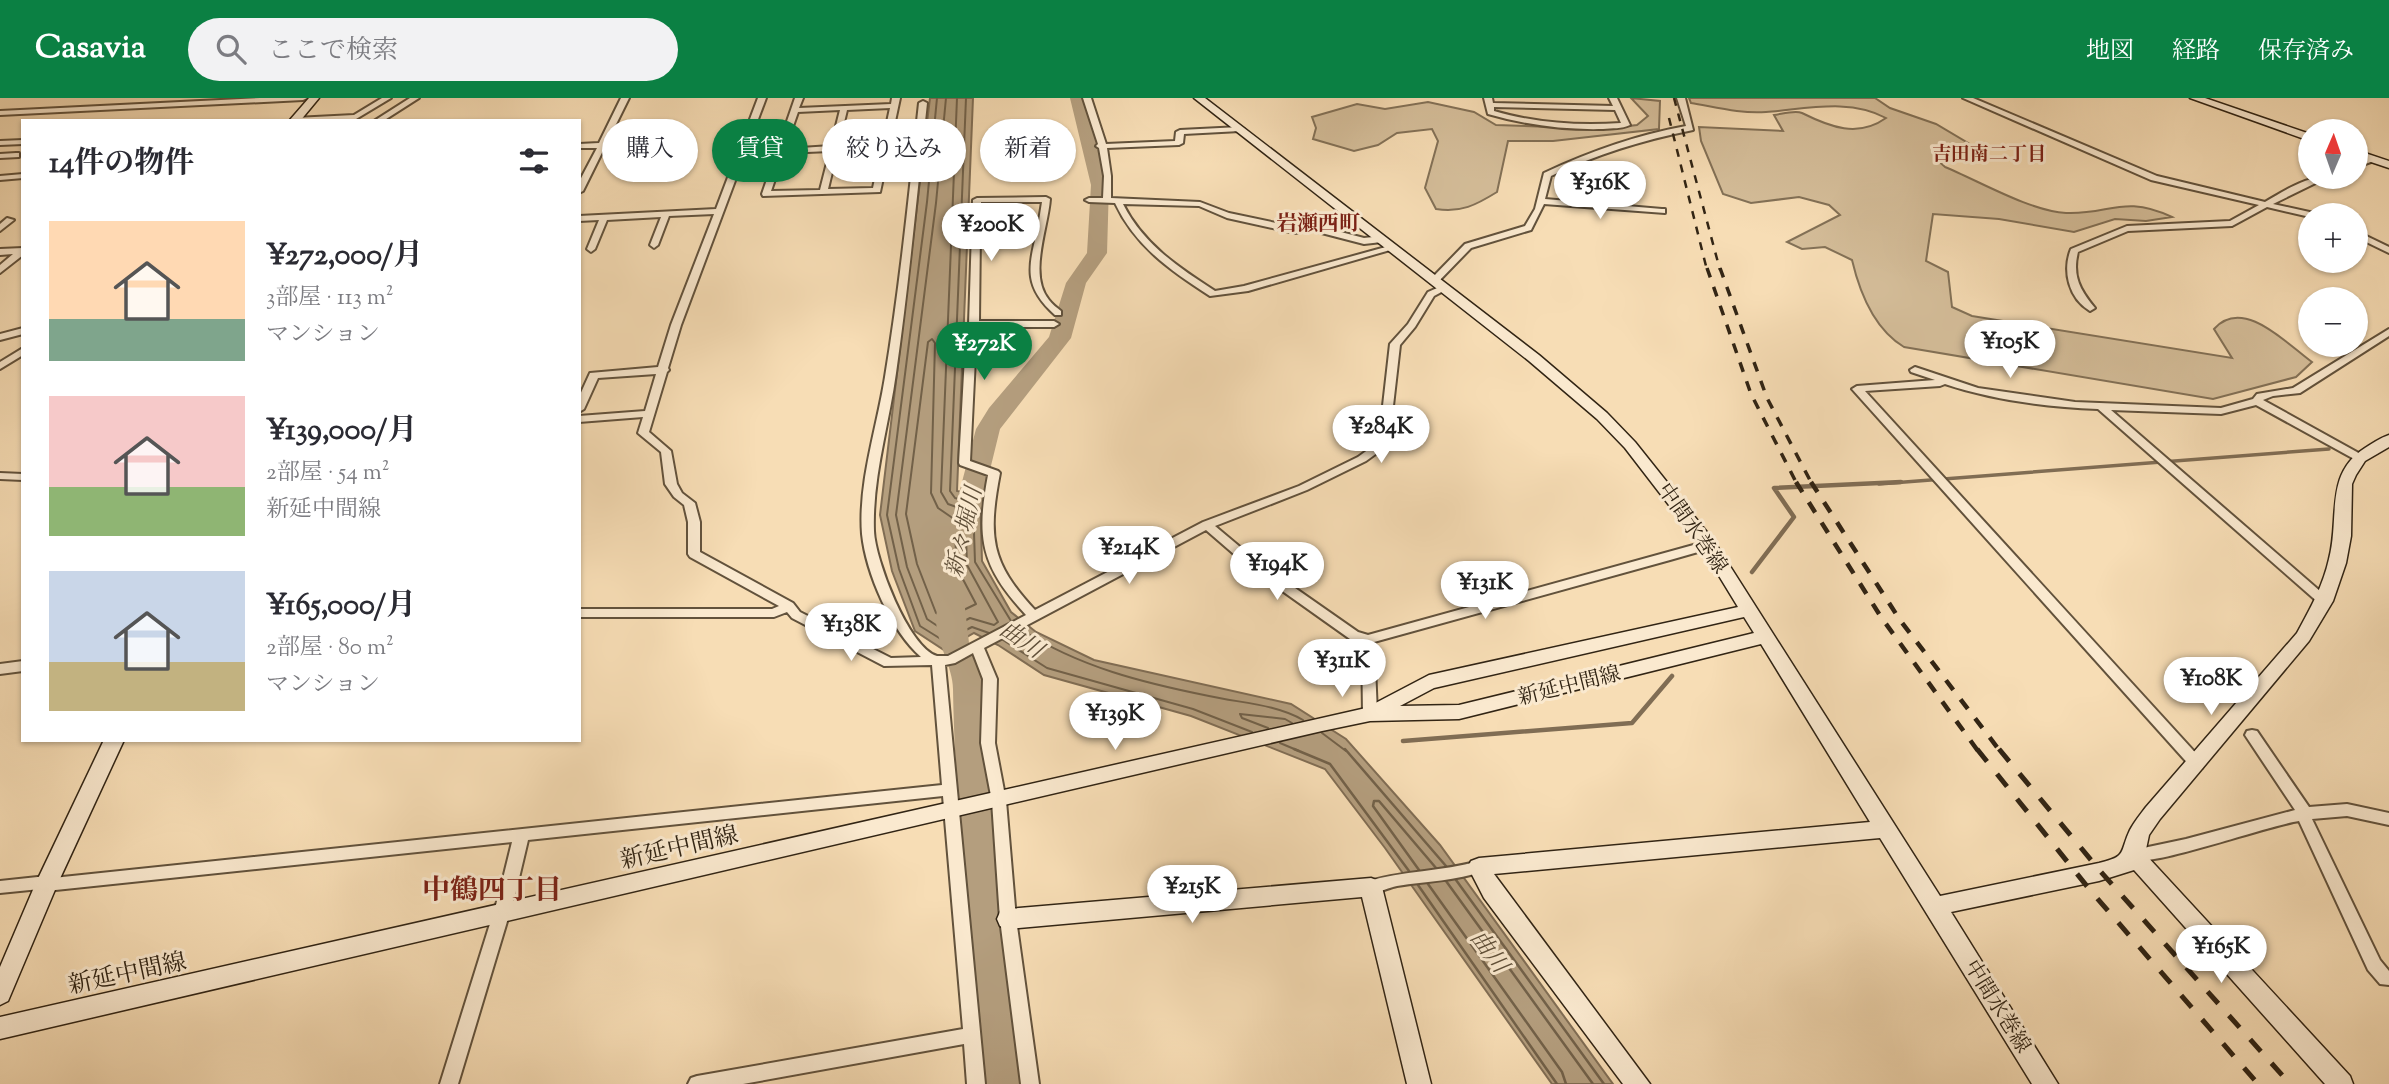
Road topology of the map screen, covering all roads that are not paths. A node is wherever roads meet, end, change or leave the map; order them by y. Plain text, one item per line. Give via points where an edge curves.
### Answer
1 (84, 98) edge
2 (303, 98) edge
3 (314, 98) edge
4 (387, 98) edge
5 (415, 98) edge
6 (625, 98) edge
7 (762, 98) edge
8 (799, 98) edge
9 (1087, 98) edge
10 (1199, 98) edge
11 (1612, 98) edge
12 (1681, 98) edge
13 (1966, 98) edge
14 (2195, 98) edge
15 (1489, 101) edge
16 (894, 102) edge
17 (923, 103) dead end
18 (107, 107) junction
19 (844, 108) junction
20 (1619, 108) junction
21 (70, 109) junction
22 (55, 110) junction
23 (796, 110) junction
24 (0, 113) edge
25 (44, 119) edge
26 (92, 119) edge
27 (295, 119) edge
28 (315, 119) edge
29 (381, 119) edge
30 (615, 119) edge
31 (793, 119) edge
32 (841, 119) edge
33 (1240, 130) junction
34 (2298, 134) edge
35 (21, 136) edge
36 (21, 142) edge
37 (11, 143) junction
38 (0, 144) edge
39 (602, 145) joint
40 (581, 146) edge
41 (1100, 146) junction
42 (16, 155) dead end
43 (0, 156) edge
44 (2368, 158) edge
45 (2371, 159) junction
46 (2368, 160) edge
47 (2389, 165) edge
48 (21, 176) edge
49 (0, 178) edge
50 (770, 182) edge
51 (826, 182) edge
52 (581, 187) edge
53 (2298, 187) edge
54 (823, 192) junction
55 (1089, 200) dead end
56 (1107, 200) junction
57 (1118, 201) junction
58 (1540, 201) junction
59 (2268, 203) junction
60 (718, 211) junction
61 (1662, 211) dead end
62 (2298, 211) edge
63 (666, 214) junction
64 (604, 218) junction
65 (581, 219) edge
66 (10, 220) dead end
67 (0, 228) edge
68 (1042, 229) junction
69 (976, 230) junction
70 (2368, 240) edge
71 (21, 241) edge
72 (1388, 244) junction
73 (654, 246) dead end
74 (591, 249) dead end
75 (2389, 250) edge
76 (5, 252) edge
77 (21, 252) edge
78 (0, 270) edge
79 (1439, 285) junction
80 (2090, 308) dead end
81 (1058, 313) dead end
82 (974, 324) junction
83 (1054, 324) dead end
84 (21, 332) edge
85 (2389, 332) edge
86 (0, 337) edge
87 (21, 352) edge
88 (0, 366) edge
89 (664, 370) junction
90 (1915, 370) dead end
91 (1947, 382) junction
92 (2257, 401) junction
93 (581, 404) edge
94 (2101, 406) junction
95 (647, 414) junction
96 (581, 419) edge
97 (2389, 440) edge
98 (2360, 458) junction
99 (0, 476) edge
100 (21, 477) edge
101 (1207, 525) junction
102 (1708, 545) junction
103 (2324, 601) junction
104 (789, 606) junction
105 (1749, 610) junction
106 (581, 613) edge
107 (1034, 616) junction
108 (1765, 637) junction
109 (1367, 639) junction
110 (977, 646) junction
111 (944, 660) junction
112 (21, 666) edge
113 (0, 669) edge
114 (1370, 714) junction
115 (2252, 735) dead end
116 (113, 742) edge
117 (2197, 764) junction
118 (996, 801) junction
119 (954, 802) junction
120 (2306, 814) junction
121 (2389, 818) edge
122 (1887, 829) junction
123 (521, 836) junction
124 (2134, 856) junction
125 (1472, 870) junction
126 (46, 883) junction
127 (1381, 883) junction
128 (0, 887) edge
129 (1935, 906) junction
130 (501, 915) junction
131 (1008, 919) junction
132 (2388, 981) edge
133 (0, 994) edge
134 (0, 1028) edge
135 (970, 1035) junction
136 (449, 1084) edge
137 (697, 1084) edge
138 (976, 1084) edge
139 (1030, 1084) edge
140 (1419, 1084) edge
141 (1638, 1084) edge
142 (2046, 1084) edge
143 (2341, 1084) edge

1 - 21 street
2 - 18 street
3 - 27 main road
4 - 28 street via 356,117
5 - 29 street
6 - 30 street
7 - 60 street
8 - 23 street
9 - 41 street
10 - 33 main road, 中間水巻線
11 - 20 street
12 - 58 street via 1690,128 1667,131 1547,175
13 - 59 street via 2154,178
14 - 34 main road
15 - 20 street
15 - 20 street via 1491,112 1515,121 1601,128 1626,125
16 - 19 street
16 - 54 street via 877,190
17 - 111 street via 868,534 886,596 922,654
18 - 21 street
18 - 26 street
19 - 23 street
19 - 32 street
21 - 22 street
22 - 24 street
22 - 25 street
23 - 31 street
33 - 41 street via 1180,132 1179,143
33 - 72 main road, 中間水巻線
35 - 37 street
36 - 37 street
37 - 38 street
39 - 40 street
39 - 52 street
41 - 56 street
42 - 43 street
44 - 45 main road
45 - 46 street
45 - 47 main road
48 - 49 street
50 - 54 street via 766,194
51 - 54 street
53 - 59 street
55 - 56 street
56 - 57 street
57 - 72 street via 1200,204 1270,225 1295,230 1310,226
57 - 72 street via 1153,253 1213,294 1245,289
58 - 61 street
58 - 79 street via 1528,228 1468,246
59 - 62 street
59 - 80 street via 2232,223 2127,229 2074,251 2070,276
60 - 63 street
60 - 89 street
63 - 64 street
63 - 73 street
64 - 65 street
64 - 74 street
66 - 67 street
68 - 69 street
68 - 69 street via 1046,199 977,200
68 - 81 street via 1032,265 1048,306
69 - 82 street
70 - 75 street
71 - 76 street
72 - 79 main road, 中間水巻線
77 - 78 street
79 - 101 street via 1395,344 1385,432 1373,451 1303,488
79 - 102 main road, 中間水巻線 via 1602,416 1660,480
82 - 83 street
82 - 107 street via 964,463 994,473 988,529 994,568
84 - 86 street
85 - 92 street via 2296,391 2261,396
87 - 88 street
89 - 93 street via 594,375
89 - 95 street
90 - 91 street
91 - 94 street via 1976,391
91 - 117 street via 1857,390
92 - 94 street via 2221,411
92 - 98 street
94 - 103 street
95 - 96 street
95 - 104 street via 643,433 666,450 671,484 689,503 694,554
97 - 98 main road
98 - 103 main road via 2344,484 2343,536
99 - 100 street
101 - 107 street
101 - 109 street via 1271,577 1354,636
102 - 105 main road, 中間水巻線
102 - 109 street via 1455,611
103 - 117 main road via 2296,646
104 - 106 street via 774,613
104 - 111 street via 796,615 889,663
105 - 108 main road, 中間水巻線
105 - 114 main road, 新延中間線 via 1429,682
107 - 110 street
108 - 114 main road, 新延中間線 via 1459,712
108 - 122 main road, 中間水巻線
109 - 114 street
110 - 111 street
110 - 118 street via 990,679 988,743
111 - 119 street
112 - 113 street
114 - 118 main road, 新延中間線
115 - 120 street
116 - 126 main road
117 - 124 main road via 2152,813 2139,833
118 - 119 main road, 新延中間線
118 - 131 street
119 - 123 street
119 - 130 main road, 新延中間線
119 - 135 street
120 - 121 street via 2343,809
120 - 124 street
120 - 132 street via 2374,965
122 - 125 main road
122 - 129 main road, 中間水巻線
123 - 126 street
123 - 130 street
124 - 129 main road via 2124,866
124 - 143 main road
125 - 127 street
125 - 141 main road
126 - 128 street
126 - 133 main road
127 - 131 main road
127 - 140 main road
129 - 142 main road, 中間水巻線
130 - 134 main road, 新延中間線
130 - 136 street
131 - 139 street
135 - 137 street
135 - 138 street

